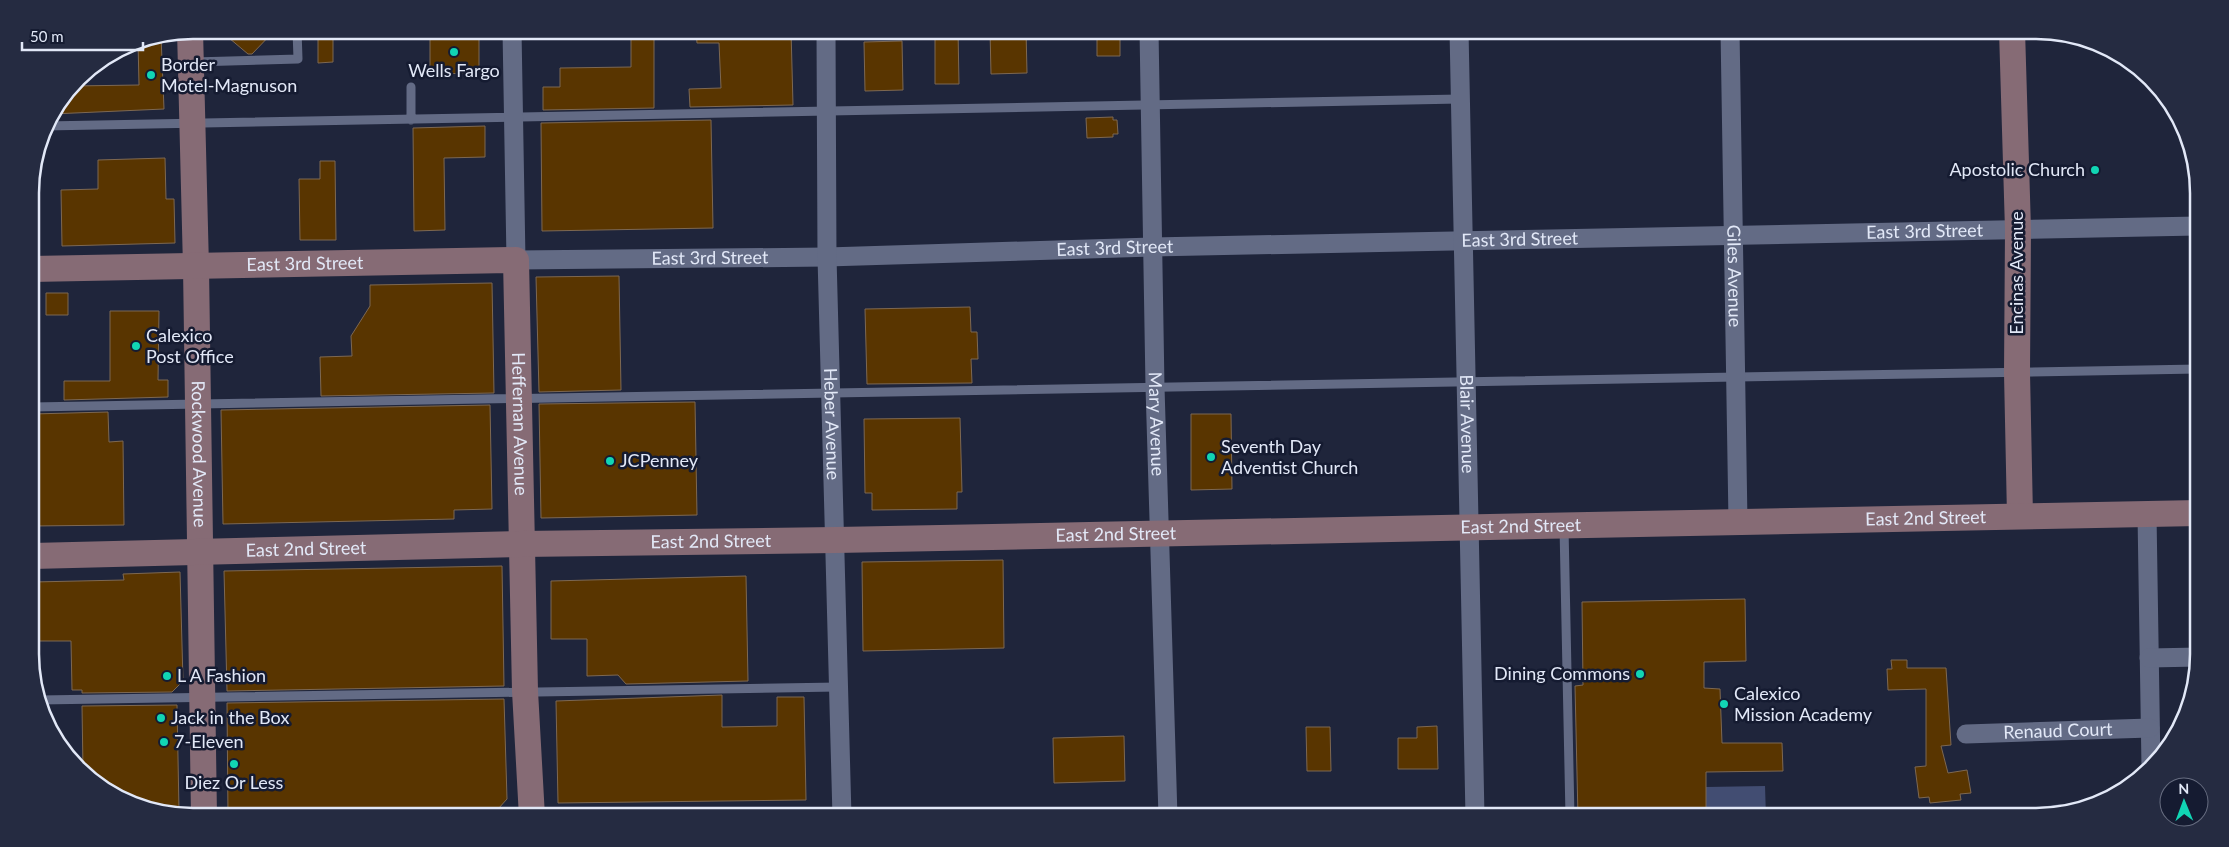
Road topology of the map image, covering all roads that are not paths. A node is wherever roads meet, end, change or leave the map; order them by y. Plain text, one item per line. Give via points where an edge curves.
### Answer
1 (190, 39) edge
2 (297, 39) edge
3 (512, 39) edge
4 (826, 39) edge
5 (1149, 39) edge
6 (1459, 39) edge
7 (1730, 39) edge
8 (2012, 39) edge
9 (191, 62) junction
10 (410, 87) dead end
11 (1460, 99) junction
12 (1150, 104) junction
13 (826, 112) junction
14 (514, 118) junction
15 (411, 120) junction
16 (192, 124) junction
17 (54, 126) edge
18 (2190, 226) edge
19 (2018, 230) junction
20 (1734, 236) junction
21 (1462, 240) junction
22 (1152, 247) junction
23 (827, 257) junction
24 (516, 260) junction
25 (196, 267) junction
26 (39, 269) edge
27 (2190, 369) edge
28 (2017, 373) junction
29 (1736, 376) junction
30 (1465, 382) junction
31 (1155, 387) junction
32 (831, 392) junction
33 (518, 398) junction
34 (198, 404) junction
35 (39, 407) edge
36 (2190, 513) edge
37 (2147, 514) junction
38 (2020, 516) junction
39 (1738, 522) junction
40 (1564, 526) junction
41 (1468, 527) junction
42 (1159, 534) junction
43 (836, 540) junction
44 (521, 544) junction
45 (200, 551) junction
46 (39, 556) edge
47 (2190, 657) edge
48 (2149, 658) junction
49 (838, 686) junction
50 (525, 692) junction
51 (202, 697) junction
52 (46, 700) edge
53 (2150, 728) junction
54 (1966, 734) dead end
55 (2151, 756) edge
56 (204, 808) edge
57 (531, 808) edge
58 (842, 808) edge
59 (1168, 808) edge
60 (1475, 808) edge
61 (1570, 808) edge

1 - 9 street, Rockwood Avenue
2 - 9 lane via 298,59
3 - 14 street, Heffernan Avenue
4 - 13 street, Heber Avenue
5 - 12 street, Mary Avenue
6 - 11 street, Blair Avenue
7 - 20 street, Giles Avenue
8 - 19 street, Encinas Avenue
9 - 16 street, Rockwood Avenue
10 - 15 lane
11 - 12 lane
11 - 21 street, Blair Avenue
12 - 13 lane
12 - 22 street, Mary Avenue
13 - 14 lane
13 - 23 street, Heber Avenue
14 - 15 lane
14 - 24 street, Heffernan Avenue
15 - 16 lane
16 - 17 lane
16 - 25 street, Rockwood Avenue
18 - 19 street, East 3rd Street
19 - 20 street, East 3rd Street
19 - 28 street, Encinas Avenue
20 - 21 street, East 3rd Street
20 - 29 street, Giles Avenue
21 - 22 street, East 3rd Street
21 - 30 street, Blair Avenue
22 - 23 street, East 3rd Street
22 - 31 street, Mary Avenue
23 - 24 street, East 3rd Street
23 - 32 street, Heber Avenue
24 - 25 street, East 3rd Street
24 - 33 street, Heffernan Avenue
25 - 26 street, East 3rd Street
25 - 34 street, Rockwood Avenue
27 - 28 lane
28 - 29 lane
28 - 38 street, Encinas Avenue
29 - 30 lane
29 - 39 street, Giles Avenue
30 - 31 lane
30 - 41 street, Blair Avenue
31 - 32 lane
31 - 42 street, Mary Avenue
32 - 33 lane
32 - 43 street, Heber Avenue
33 - 34 lane
33 - 44 street, Heffernan Avenue
34 - 35 lane
34 - 45 street, Rockwood Avenue
36 - 37 street, East 2nd Street
37 - 38 street, East 2nd Street
37 - 48 street
38 - 39 street, East 2nd Street
39 - 40 street, East 2nd Street
40 - 41 street, East 2nd Street
40 - 61 lane
41 - 42 street, East 2nd Street
41 - 60 street, Blair Avenue
42 - 43 street, East 2nd Street
42 - 59 street, Mary Avenue
43 - 44 street, East 2nd Street
43 - 49 street, Heber Avenue
44 - 45 street, East 2nd Street
44 - 50 street, Heffernan Avenue
45 - 46 street, East 2nd Street
45 - 51 street, Rockwood Avenue
47 - 48 street
48 - 53 street
49 - 50 lane
49 - 58 street, Heber Avenue
50 - 51 lane
50 - 57 street, Heffernan Avenue
51 - 52 lane
51 - 56 street, Rockwood Avenue
53 - 54 street, Renaud Court
53 - 55 street

